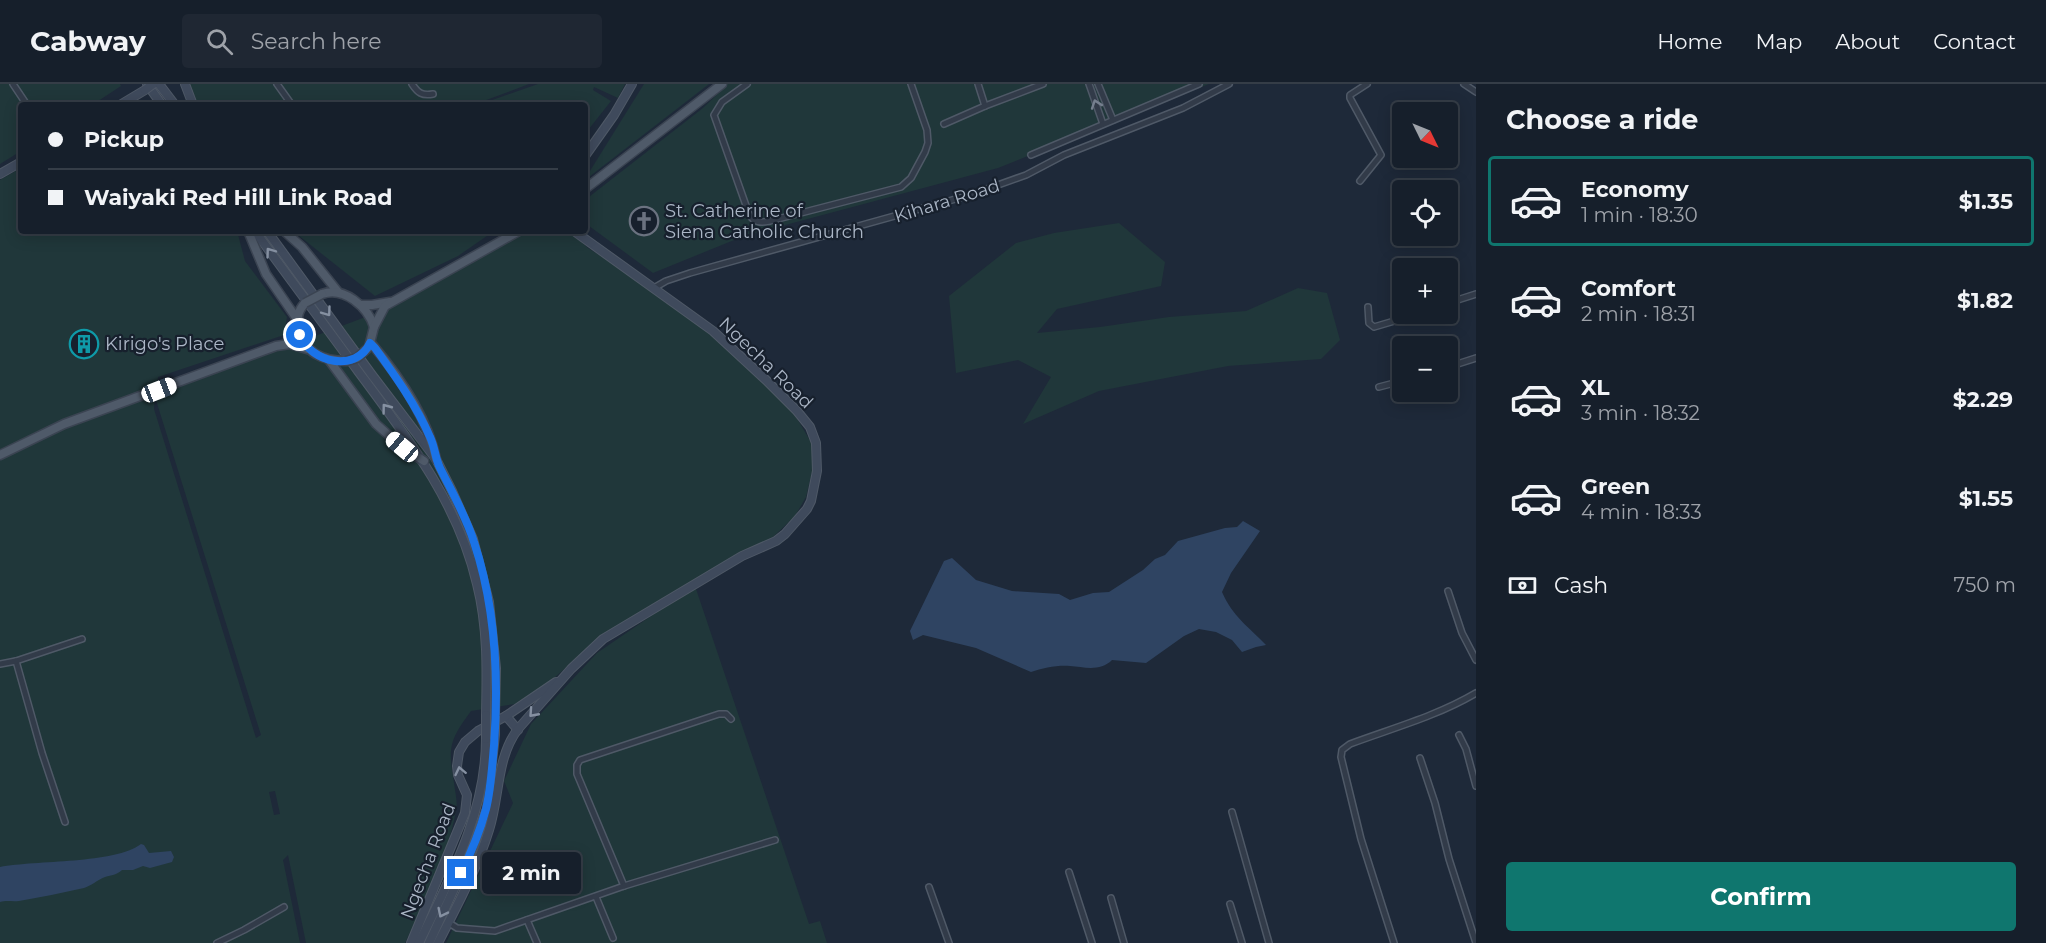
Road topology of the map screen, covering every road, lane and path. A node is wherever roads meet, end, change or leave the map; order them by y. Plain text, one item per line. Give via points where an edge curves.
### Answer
1 (13, 84) edge
2 (153, 84) edge
3 (159, 84) edge
4 (185, 84) edge
5 (277, 84) edge
6 (412, 84) edge
7 (632, 84) edge
8 (722, 84) edge
9 (747, 84) edge
10 (911, 84) edge
11 (978, 84) edge
12 (1043, 84) edge
13 (1089, 84) edge
14 (1098, 84) edge
15 (1199, 84) edge
16 (1229, 84) edge
17 (1367, 84) edge
18 (1467, 85) edge
19 (146, 87) edge
20 (1476, 92) edge
21 (433, 94) dead end
22 (25, 102) edge
23 (124, 102) edge
24 (159, 102) edge
25 (173, 102) edge
26 (192, 102) edge
27 (290, 102) edge
28 (985, 106) junction
29 (1113, 120) junction
30 (944, 124) dead end
31 (1103, 124) junction
32 (588, 152) edge
33 (1031, 155) dead end
34 (18, 164) edge
35 (0, 174) edge
36 (1360, 181) dead end
37 (588, 187) edge
38 (249, 234) edge
39 (257, 234) edge
40 (269, 234) edge
41 (287, 234) edge
42 (514, 234) edge
43 (578, 234) edge
44 (654, 288) junction
45 (338, 292) junction
46 (1476, 294) edge
47 (1458, 300) edge
48 (390, 302) junction
49 (361, 305) junction
50 (1368, 307) dead end
51 (1392, 322) edge
52 (298, 323) junction
53 (374, 327) junction
54 (281, 344) junction
55 (369, 346) junction
56 (308, 349) junction
57 (1476, 358) edge
58 (329, 360) junction
59 (1458, 364) edge
60 (1392, 384) edge
61 (1379, 387) dead end
62 (0, 454) edge
63 (436, 459) junction
64 (424, 461) junction
65 (1448, 591) dead end
66 (82, 639) dead end
67 (1476, 660) edge
68 (16, 661) junction
69 (0, 664) edge
70 (571, 669) junction
71 (1476, 693) edge
72 (506, 716) junction
73 (731, 719) dead end
74 (518, 730) junction
75 (1459, 735) dead end
76 (1419, 758) dead end
77 (1476, 786) edge
78 (1232, 812) dead end
79 (65, 822) dead end
80 (775, 840) dead end
81 (1069, 872) dead end
82 (624, 886) junction
83 (929, 887) dead end
84 (596, 897) junction
85 (1111, 897) dead end
86 (1230, 904) dead end
87 (284, 907) dead end
88 (526, 920) junction
89 (449, 923) junction
90 (613, 938) dead end
91 (217, 943) edge
92 (411, 943) edge
93 (419, 943) edge
94 (429, 943) edge
95 (438, 943) edge
96 (537, 943) edge
97 (949, 943) edge
98 (1092, 943) edge
99 (1124, 943) edge
100 (1242, 943) edge
101 (1269, 943) edge
102 (1394, 943) edge
103 (1476, 943) edge

1 - 22 street
2 - 19 main road, bridge
3 - 25 main road
4 - 26 main road
5 - 27 street
6 - 21 street via 420,94
7 - 32 main road
8 - 37 main road
9 - 10 street via 722,102 714,115 749,214 759,222 906,183 928,140
11 - 28 street
12 - 28 street
31 -> 13 street
14 - 29 street
15 - 29 street
16 - 44 street, Kihara Road via 1183,108 970,195 690,273
17 - 36 street via 1350,96 1381,154
18 - 20 street
19 - 23 main road
19 - 24 main road
28 - 30 street
29 - 31 street
31 - 33 street
34 - 35 main road
38 - 52 main road via 266,274
64 -> 39 main road
40 -> 63 main road
41 - 45 main road
42 - 48 main road
43 - 44 main road, Ngecha Road
44 - 70 main road, Ngecha Road via 726,343 810,427 816,443 814,485 807,509 776,541 742,556 616,631
45 - 49 main road
45 - 52 main road, bridge via 322,294 305,303 298,312
46 - 47 street
48 - 49 main road
48 - 53 main road
49 - 53 main road
50 - 51 street via 1369,322 1374,327
52 - 54 main road
52 - 56 main road
53 - 55 main road
54 - 56 main road
54 - 62 main road via 64,424
55 - 58 main road, bridge via 357,358
55 - 63 main road via 408,394 430,437
56 - 58 main road
57 - 59 street
58 - 64 main road via 376,424
60 - 61 street
63 -> 94 main road, bridge via 473,539 487,588 496,668 489,794 472,850
64 - 93 main road, bridge via 451,511 478,585 486,642 486,739 483,783 473,822
65 - 67 street
66 - 68 street
68 - 69 street
68 - 79 street
70 - 72 main road, Ngecha Road
70 -> 74 main road, Ngecha Road
71 - 102 street via 1342,750 1361,839
72 - 74 main road
92 -> 72 main road, Ngecha Road via 465,813 467,795 458,775 459,753 471,736
73 - 82 street via 719,714 580,760 577,774
74 - 89 main road, Ngecha Road via 505,754 494,813 476,866
75 - 77 street
76 - 103 street
78 - 101 street
80 - 82 street
81 - 98 street
82 - 84 street
83 - 97 street
84 - 88 street
84 - 90 street
85 - 99 street
86 - 100 street
87 - 91 street
88 - 89 street via 489,931 457,928
88 - 96 street
89 - 95 main road, Ngecha Road

